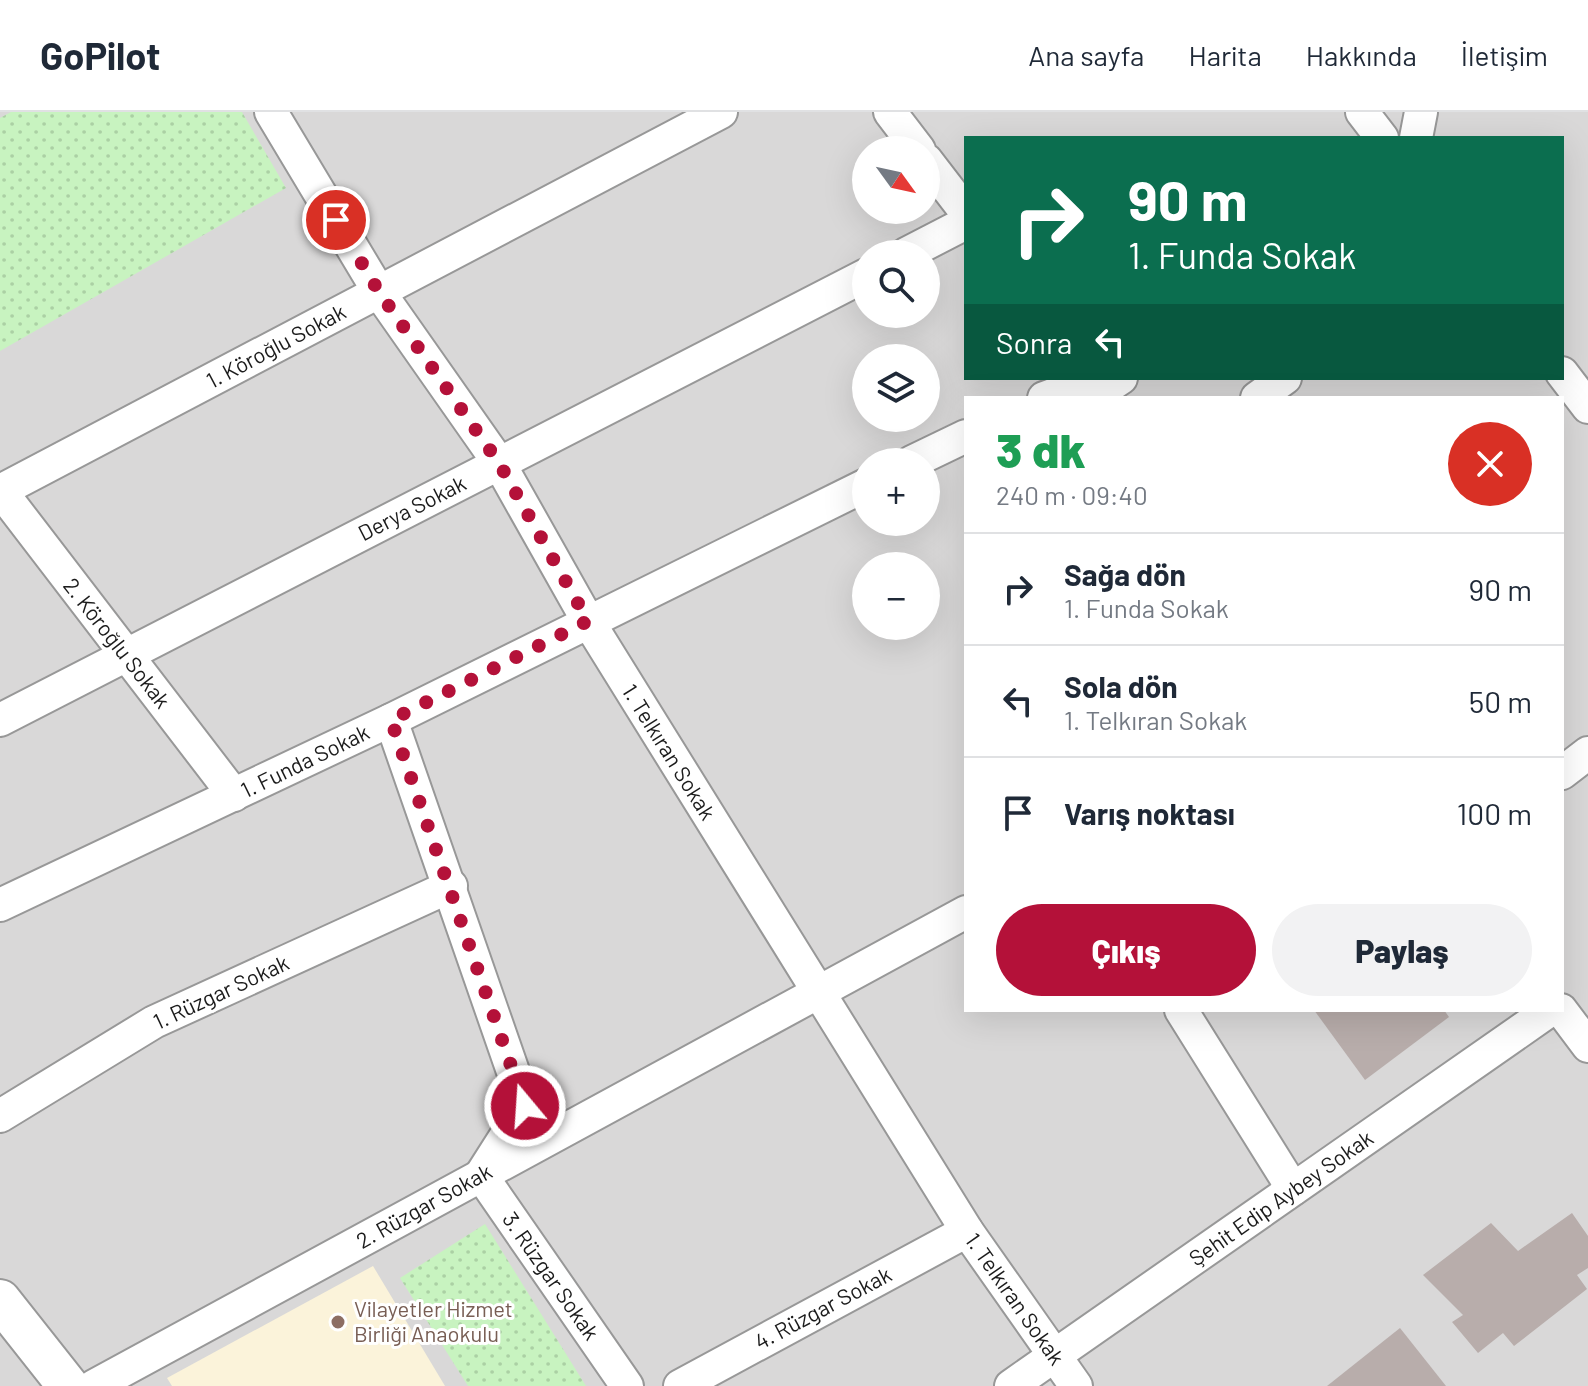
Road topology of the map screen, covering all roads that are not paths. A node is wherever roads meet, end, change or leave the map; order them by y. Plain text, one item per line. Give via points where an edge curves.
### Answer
1 (721, 112) edge
2 (890, 112) edge
3 (1362, 112) edge
4 (1421, 112) edge
5 (282, 116) edge
6 (908, 136) edge
7 (1380, 136) edge
8 (1416, 136) edge
9 (940, 178) edge
10 (964, 209) edge
11 (964, 224) edge
12 (933, 240) edge
13 (852, 282) edge
14 (379, 292) junction
15 (1564, 376) edge
16 (1282, 380) edge
17 (1105, 386) edge
18 (1048, 396) edge
19 (1260, 396) edge
20 (1588, 407) edge
21 (964, 437) edge
22 (940, 449) edge
23 (499, 463) junction
24 (0, 491) edge
25 (852, 492) edge
26 (588, 621) junction
27 (126, 655) junction
28 (0, 720) edge
29 (391, 720) junction
30 (1588, 753) edge
31 (1564, 771) edge
32 (234, 795) junction
33 (451, 886) junction
34 (0, 905) edge
35 (964, 913) edge
36 (817, 993) junction
37 (1182, 1012) edge
38 (1547, 1012) edge
39 (1562, 1012) edge
40 (1588, 1046) edge
41 (0, 1116) edge
42 (481, 1175) junction
43 (1293, 1189) junction
44 (967, 1231) junction
45 (0, 1300) edge
46 (1054, 1356) junction
47 (68, 1386) edge
48 (94, 1386) edge
49 (627, 1386) edge
50 (680, 1386) edge
51 (1011, 1386) edge
52 (1076, 1386) edge

1 - 14 street, 1. Köroğlu Sokak
2 - 6 street
3 - 7 street
4 - 8 street
5 - 14 street, 1. Telkıran Sokak
9 - 10 street
11 - 12 street
13 - 23 street, Derya Sokak
14 - 23 street, 1. Telkıran Sokak
14 - 24 street, 1. Köroğlu Sokak
15 - 20 street
16 - 19 street
17 - 18 street
21 - 22 street
23 - 26 street, 1. Telkıran Sokak
23 - 27 street, Derya Sokak
24 - 27 street, 2. Köroğlu Sokak
25 - 26 street, 1. Funda Sokak
26 - 29 street, 1. Funda Sokak
26 - 36 street, 1. Telkıran Sokak
27 - 28 street, Derya Sokak
27 - 32 street, 2. Köroğlu Sokak
29 - 32 street, 1. Funda Sokak
29 - 33 street
30 - 31 street
32 - 34 street, 1. Funda Sokak
33 - 41 street, 1. Rüzgar Sokak via 154,1022
33 - 42 street via 525,1106
35 - 36 street, 2. Rüzgar Sokak
36 - 42 street, 2. Rüzgar Sokak
36 - 44 street, 1. Telkıran Sokak
37 - 43 street
38 - 43 street, Şehit Edip Aybey Sokak
39 - 40 street
42 - 48 street, 2. Rüzgar Sokak
42 - 49 street, 3. Rüzgar Sokak
43 - 46 street, Şehit Edip Aybey Sokak
44 - 46 street, 1. Telkıran Sokak
44 - 50 street, 4. Rüzgar Sokak
45 - 47 street
46 - 51 street, Şehit Edip Aybey Sokak
46 - 52 street, 1. Telkıran Sokak

